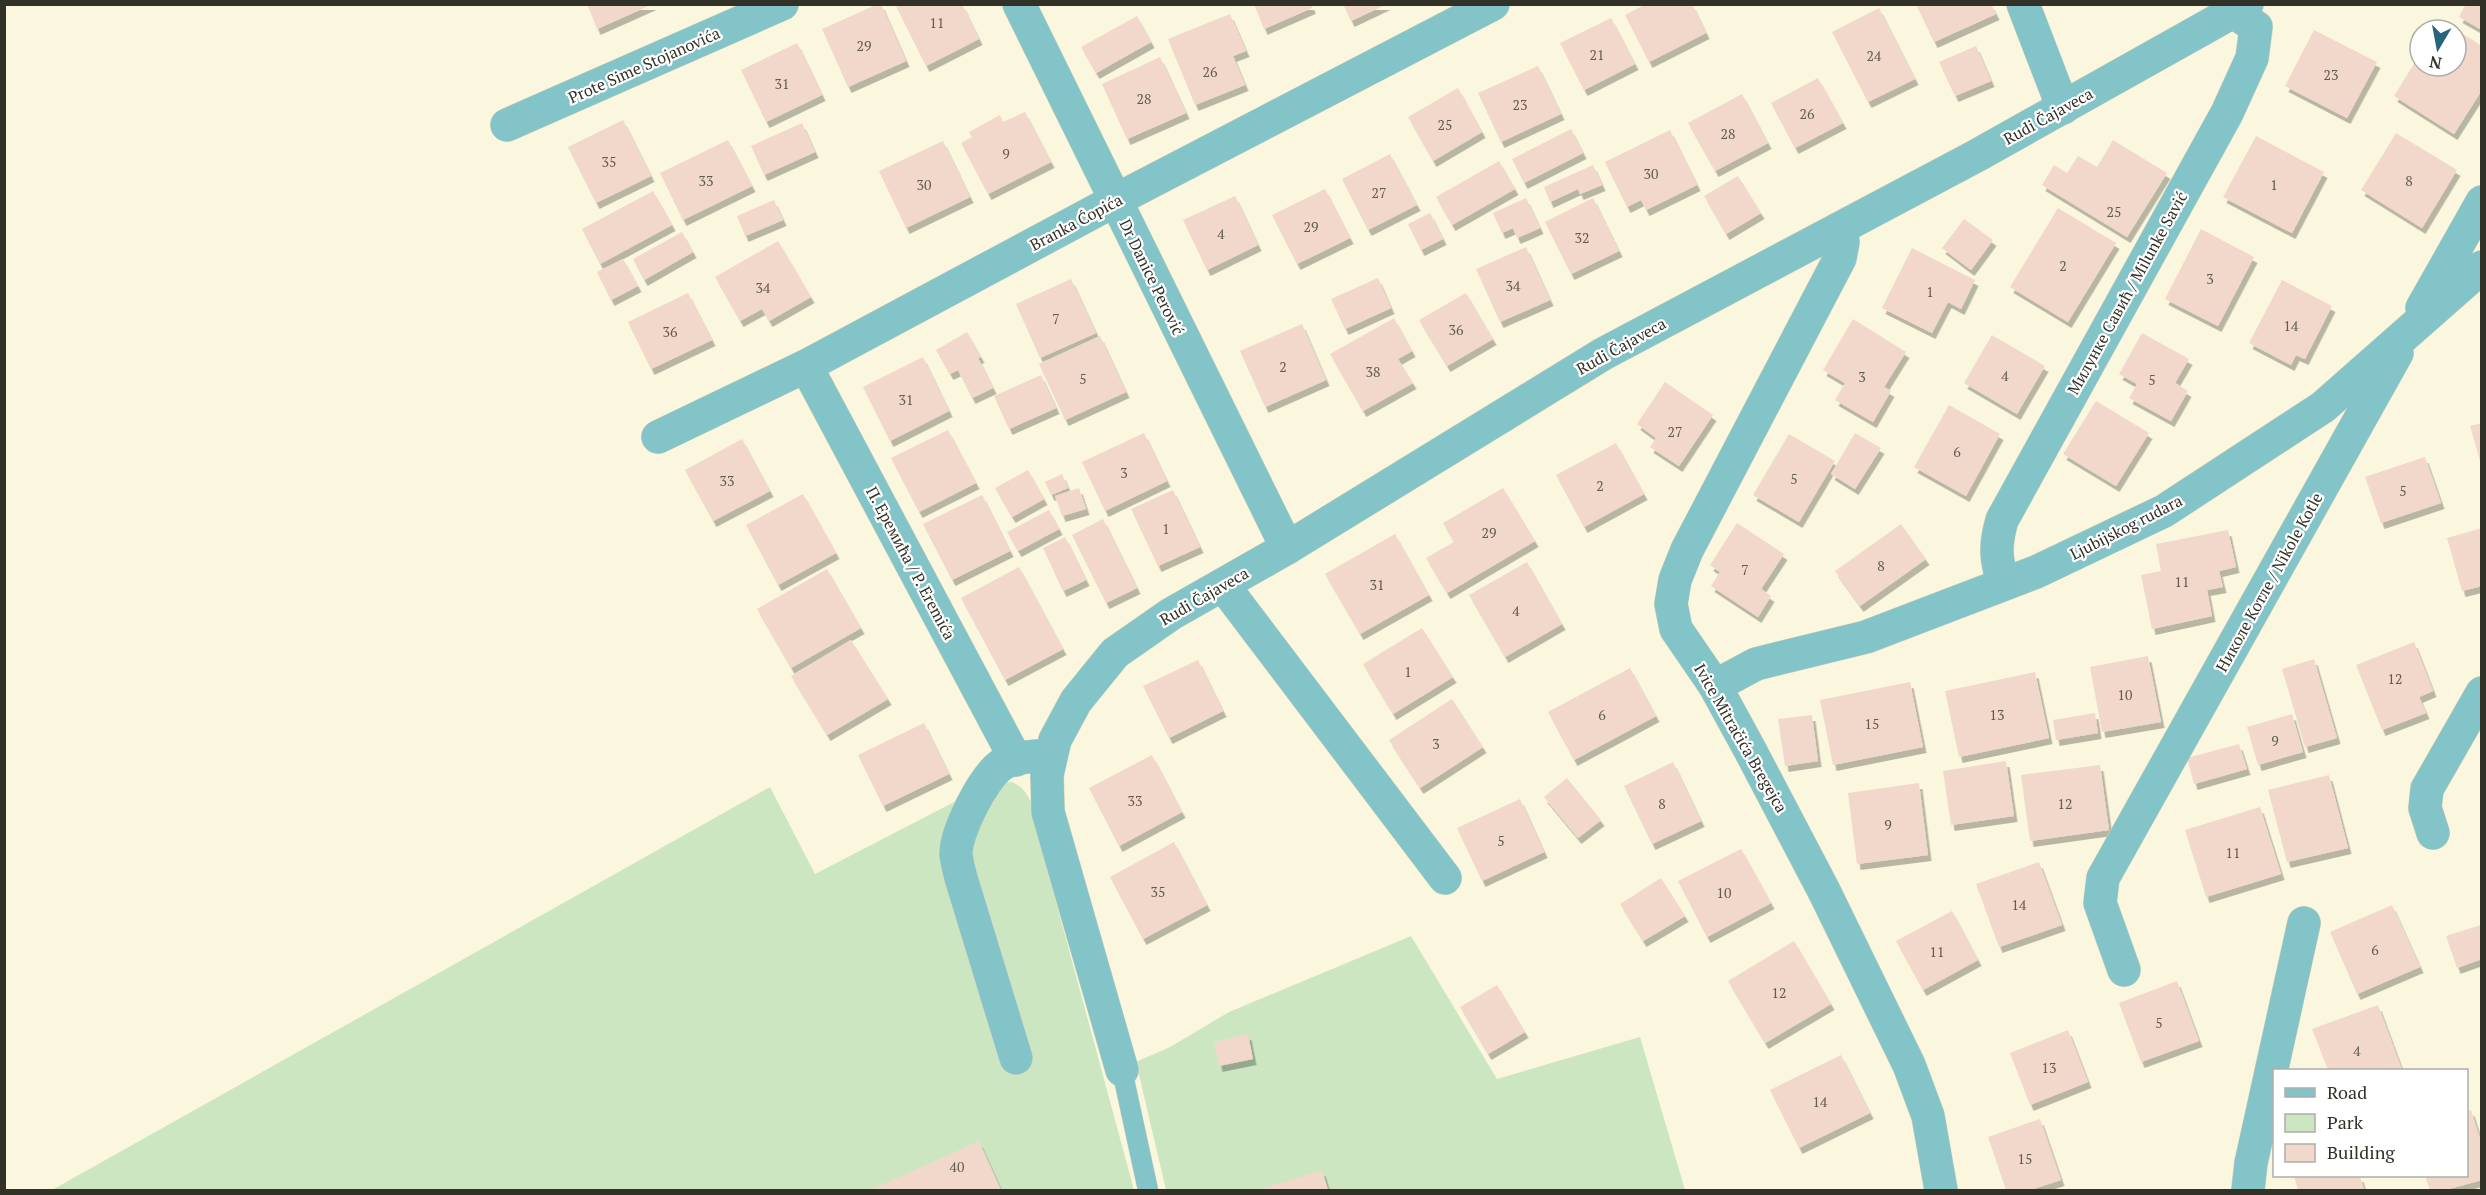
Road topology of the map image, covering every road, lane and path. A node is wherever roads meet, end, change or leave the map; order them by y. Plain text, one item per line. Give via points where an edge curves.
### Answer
1 (782, 4) edge
2 (1019, 4) edge
3 (1492, 4) edge
4 (2023, 4) edge
5 (2240, 8) edge
6 (2063, 108) junction
7 (507, 125) dead end
8 (1114, 201) junction
9 (2481, 202) edge
10 (1841, 228) junction
11 (2481, 267) edge
12 (2409, 332) junction
13 (806, 366) junction
14 (658, 437) dead end
15 (1287, 548) junction
16 (2004, 584) junction
17 (1222, 585) junction
18 (1715, 686) junction
19 (2481, 693) edge
20 (1051, 755) junction
21 (1016, 759) junction
22 (2433, 833) dead end
23 (1445, 878) dead end
24 (2304, 923) dead end
25 (2124, 970) dead end
26 (1016, 1058) dead end
27 (1122, 1070) joint
28 (1148, 1191) edge
29 (1941, 1191) edge
30 (2248, 1191) edge

1 - 7 street, Prote Sime Stojanovića
2 - 8 street, Dr Danice Perović
3 - 8 street, Branka Ćopića
4 - 6 street
5 - 6 street, Rudi Čajaveca
5 - 16 street, Милунке Савић / Milunke Savić via 2256,27 2252,58 2227,113 2002,520 1995,542 1996,563
6 - 10 street, Rudi Čajaveca
8 - 13 street, Branka Ćopića
8 - 15 street, Dr Danice Perović
9 - 12 street, Николе Котле / Nikole Kotle
10 - 15 street, Rudi Čajaveca via 1603,354
10 - 18 street, Ivice Mitračića Bregejca via 1840,258 1687,550 1675,580 1671,604 1676,629
11 - 12 street, Ljubijskog rudara
12 - 16 street, Ljubijskog rudara via 2323,407 2164,511
12 - 25 street, Николе Котле / Nikole Kotle via 2103,878 2100,903
13 - 14 street, Branka Ćopića
13 - 21 street, П. Еремића / P. Eremića
15 - 17 street, Rudi Čajaveca
16 - 18 street, Ljubijskog rudara via 1866,637 1756,664
17 - 20 street, Rudi Čajaveca via 1171,614 1116,653 1076,701 1054,740
17 - 23 street
18 - 29 street, Ivice Mitračića Bregejca via 1824,891 1909,1065 1928,1116
19 - 22 street via 2427,789 2425,808
20 - 21 street
20 - 27 street, Rudi Čajaveca via 1048,812
21 - 26 street via 1002,764 983,784 956,853
24 - 30 street
27 - 28 lane

